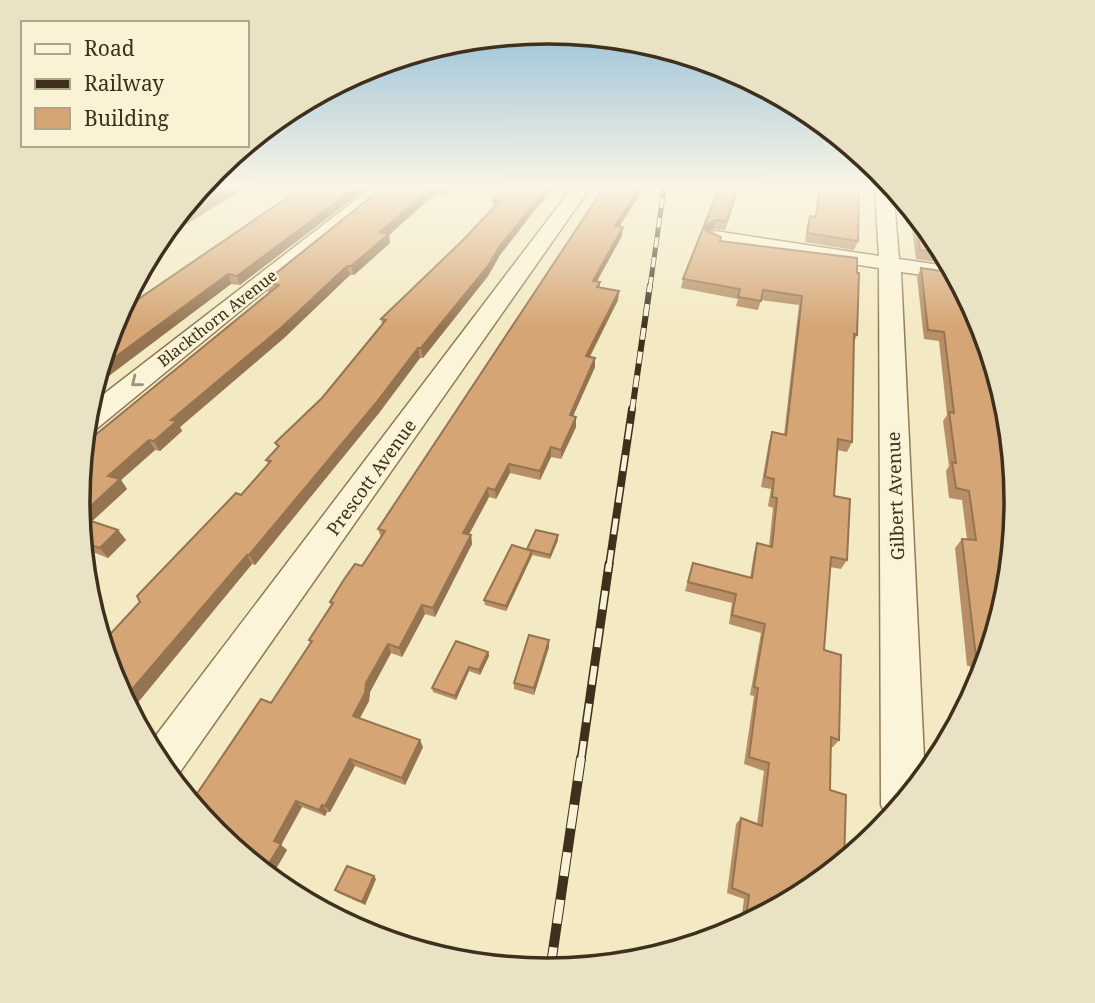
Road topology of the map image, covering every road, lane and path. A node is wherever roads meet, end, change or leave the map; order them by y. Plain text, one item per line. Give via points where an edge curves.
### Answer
1 (322, 235) edge
2 (547, 235) edge
3 (887, 235) edge
4 (715, 237) edge
5 (889, 264) junction
6 (943, 272) edge
7 (99, 412) edge
8 (167, 755) edge
9 (904, 789) edge

1 -> 7 street, Blackthorn Avenue
2 - 8 street, Prescott Avenue
3 - 5 street, Gilbert Avenue
4 - 5 street
5 - 6 street
5 - 9 street, Gilbert Avenue

